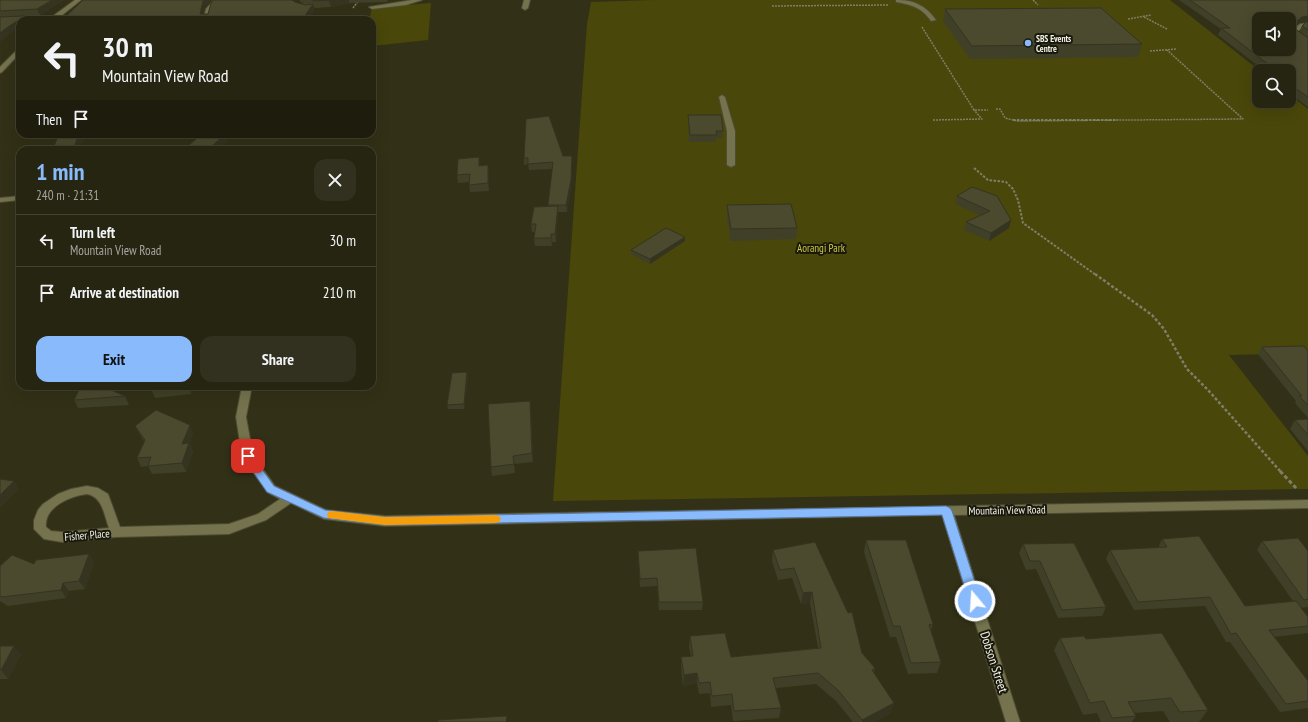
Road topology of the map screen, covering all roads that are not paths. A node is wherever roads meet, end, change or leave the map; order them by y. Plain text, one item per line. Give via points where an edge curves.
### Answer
1 (78, 0) edge
2 (217, 0) edge
3 (419, 0) edge
4 (527, 0) edge
5 (898, 1) edge
6 (372, 7) dead end
7 (525, 8) dead end
8 (57, 16) edge
9 (207, 16) edge
10 (0, 20) edge
11 (16, 20) edge
12 (933, 20) dead end
13 (1308, 25) edge
14 (1308, 43) edge
15 (16, 54) edge
16 (0, 71) edge
17 (722, 97) dead end
18 (730, 165) dead end
19 (16, 198) edge
20 (0, 200) edge
21 (246, 390) edge
22 (290, 498) junction
23 (1308, 504) edge
24 (946, 511) junction
25 (116, 532) junction
26 (1013, 722) edge

1 - 8 street
2 - 9 street via 209,9
3 - 6 street via 406,4
4 - 7 street
5 - 12 street via 923,7
10 - 11 street
13 - 14 street via 1302,25 1293,32
15 - 16 street
17 - 18 street via 731,131
19 - 20 street
21 - 22 street, Mountain View Road via 241,416 248,456 271,489
22 - 24 street, Mountain View Road via 324,514 385,521
22 - 25 street, Fisher Place via 262,516 229,529
23 - 24 street, Mountain View Road
24 - 26 street, Dobson Street
25 - 25 street, Fisher Place via 62,538 48,536 40,529 40,519 44,511 57,499 79,491 93,491 104,497

